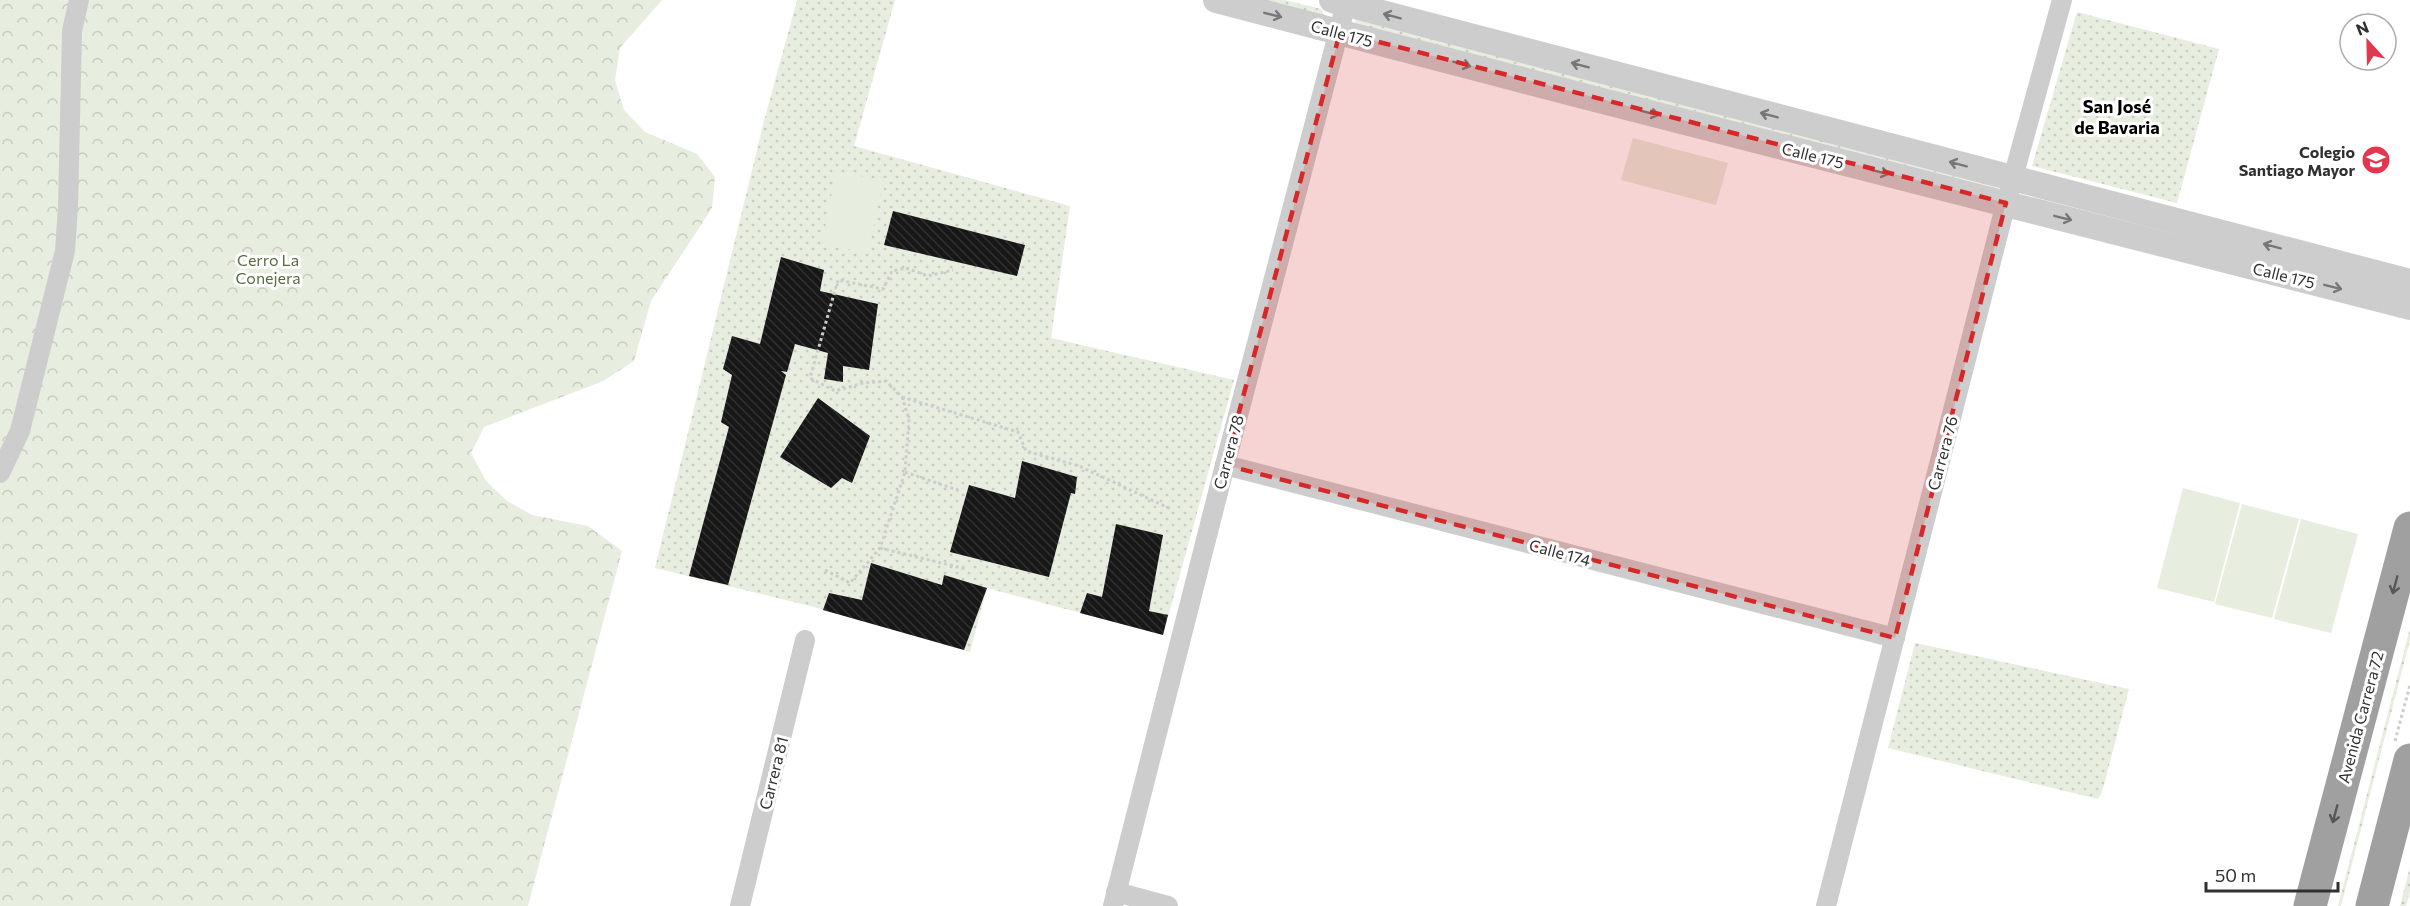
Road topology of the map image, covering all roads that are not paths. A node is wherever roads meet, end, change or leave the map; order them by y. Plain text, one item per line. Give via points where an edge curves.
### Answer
1 (79, 0) edge
2 (1216, 0) edge
3 (2062, 0) edge
4 (1342, 1) edge
5 (1340, 32) junction
6 (2014, 179) junction
7 (2006, 203) junction
8 (2410, 282) edge
9 (2410, 307) edge
10 (1224, 465) junction
11 (0, 472) edge
12 (2410, 528) edge
13 (2410, 610) edge
14 (1895, 638) junction
15 (805, 640) dead end
16 (2410, 760) edge
17 (2410, 844) edge
18 (1114, 899) edge
19 (740, 906) edge
20 (1168, 906) edge
21 (1826, 906) edge
22 (2310, 906) edge
23 (2333, 906) edge
24 (2372, 906) edge
25 (2394, 906) edge

1 - 11 street via 72,31 65,251 20,431
2 -> 5 street, Calle 175
3 - 6 street, Carrera 76
4 - 5 street, Carrera 78
6 -> 4 street, Calle 175
5 -> 7 street, Calle 175
5 - 10 street, Carrera 78
6 - 7 street, Carrera 76
8 -> 6 street, Calle 175
7 -> 9 street, Calle 175
7 - 14 street, Carrera 76
10 - 14 street, Calle 174
10 - 18 street, Carrera 78
12 -> 22 highway, Avenida Carrera 72
13 - 23 highway, Avenida Carrera 72
14 - 21 street, Carrera 76
15 - 19 street, Carrera 81
16 - 24 highway
17 - 25 highway
18 - 20 street

